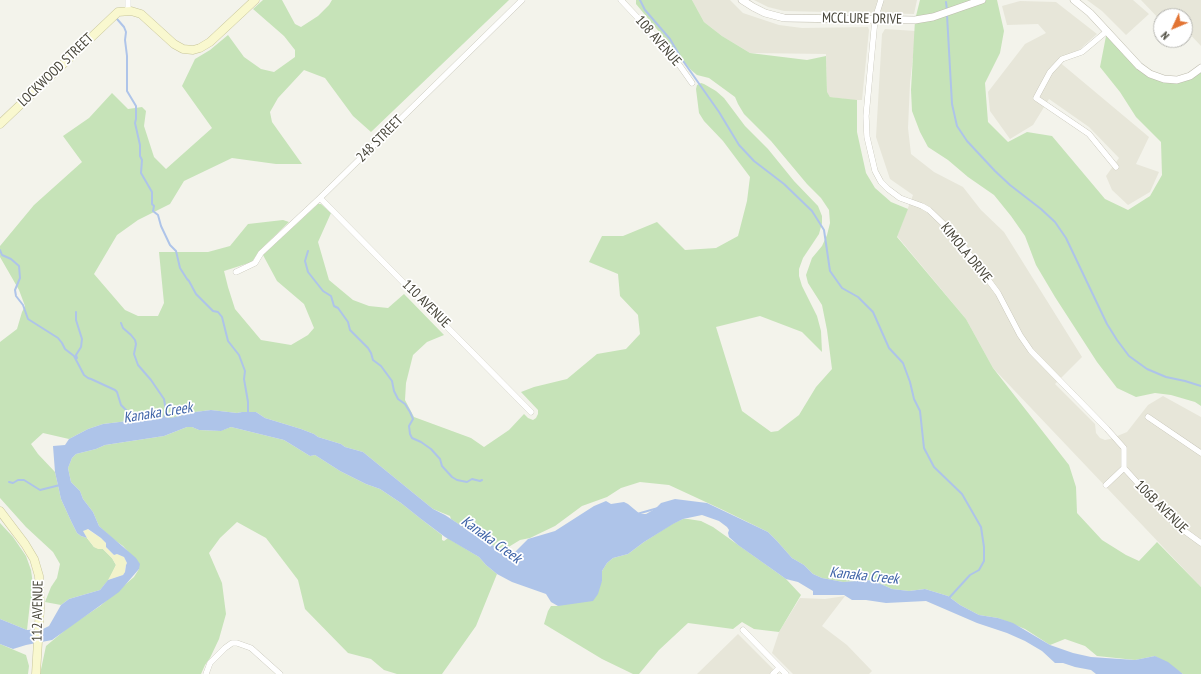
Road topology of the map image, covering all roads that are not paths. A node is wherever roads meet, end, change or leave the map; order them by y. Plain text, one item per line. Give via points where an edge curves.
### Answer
1 (128, 0) edge
2 (255, 0) edge
3 (522, 0) edge
4 (621, 0) edge
5 (742, 0) edge
6 (881, 0) edge
7 (982, 0) edge
8 (1074, 0) edge
9 (128, 10) junction
10 (875, 19) junction
11 (1107, 31) junction
12 (1201, 68) edge
13 (692, 83) dead end
14 (0, 124) edge
15 (1116, 167) dead end
16 (320, 198) junction
17 (236, 272) dead end
18 (531, 412) dead end
19 (1148, 417) dead end
20 (1107, 429) joint
21 (1201, 453) edge
22 (1124, 468) junction
23 (1106, 485) dead end
24 (0, 511) edge
25 (1201, 543) edge
26 (743, 630) dead end
27 (779, 668) junction
28 (36, 674) edge
29 (206, 674) edge
30 (280, 674) edge
31 (773, 674) edge
32 (786, 674) edge

1 - 9 street
2 - 9 main road via 210,42 191,50 174,44 144,15
3 - 16 street, 248 STREET
4 - 13 street, 108 AVENUE via 654,34
5 - 10 street, MCCLURE DRIVE via 753,8 784,18
6 - 10 street, KIMOLA DRIVE
7 - 10 street, MCCLURE DRIVE via 927,19
8 - 11 street
9 - 14 main road, LOCKWOOD STREET via 113,16
10 - 20 street, KIMOLA DRIVE via 866,127 871,156 878,176 884,186 895,195 929,210 955,236 998,293 1031,351
11 - 12 street via 1139,66 1156,77 1171,80 1184,78
11 - 15 street via 1082,52 1062,59 1050,72 1036,98 1089,134
16 - 17 street, 248 STREET via 261,253 255,263
16 - 18 street, 110 AVENUE
19 - 21 street
20 - 22 street, 106B AVENUE via 1124,448
22 - 23 street, 106B AVENUE
22 - 25 street, 106B AVENUE via 1175,524
24 - 28 main road, 112 AVENUE via 22,539 39,576 41,591
26 - 27 street
27 - 31 street
27 - 32 street
29 - 30 street via 210,663 225,648 237,643 251,648

